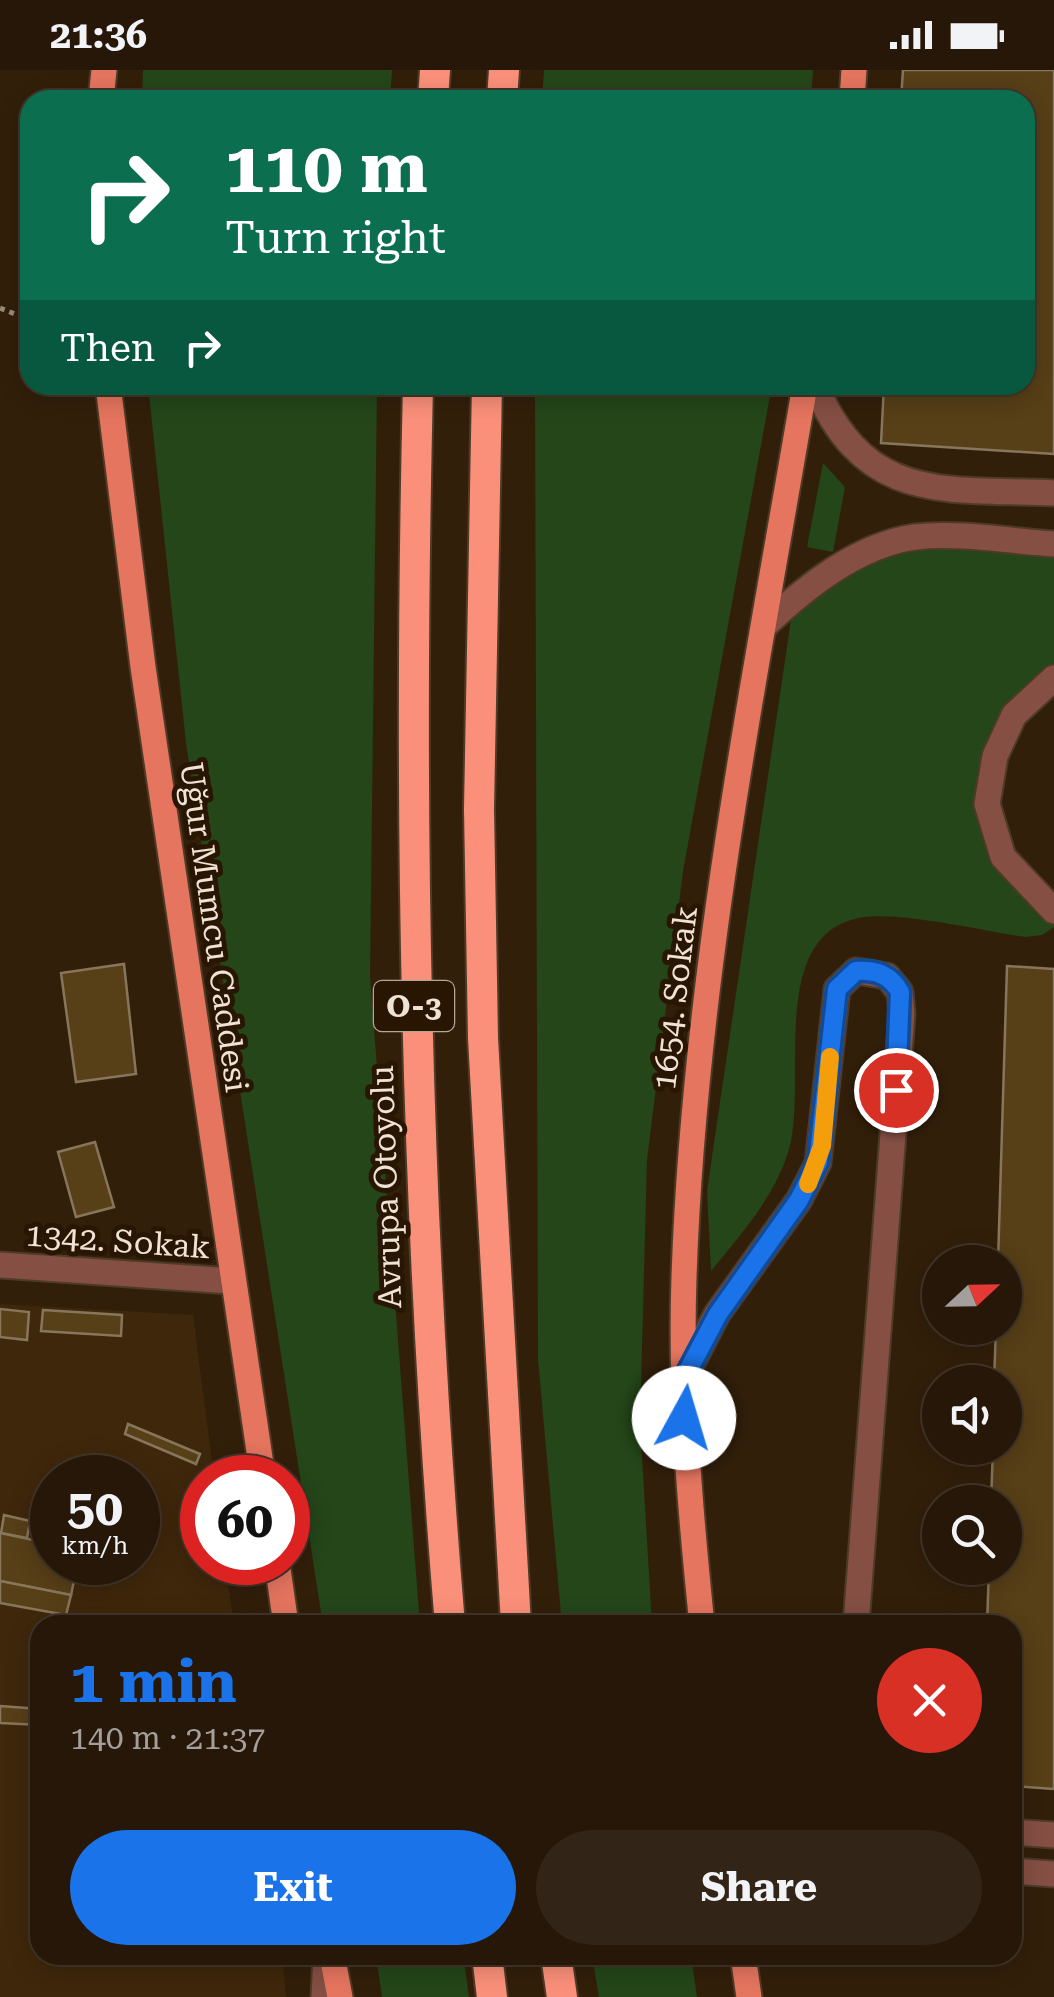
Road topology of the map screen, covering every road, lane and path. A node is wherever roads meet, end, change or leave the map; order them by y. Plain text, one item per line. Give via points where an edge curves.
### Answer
1 (109, 395) edge
2 (418, 395) edge
3 (487, 395) edge
4 (803, 395) edge
5 (820, 395) edge
6 (1054, 492) edge
7 (1054, 544) edge
8 (764, 626) junction
9 (1054, 678) edge
10 (1054, 911) edge
11 (0, 1265) edge
12 (231, 1281) junction
13 (682, 1382) junction
14 (259, 1455) edge
15 (280, 1585) edge
16 (284, 1615) edge
17 (449, 1615) edge
18 (515, 1615) edge
19 (701, 1615) edge
20 (857, 1615) edge
21 (1022, 1833) edge
22 (1054, 1835) edge
23 (1022, 1872) edge
24 (1054, 1874) edge
25 (328, 1965) edge
26 (332, 1965) edge
27 (488, 1965) edge
28 (557, 1965) edge
29 (744, 1965) edge
30 (324, 1997) edge
31 (340, 1997) edge
32 (492, 1997) edge
33 (562, 1997) edge
34 (749, 1997) edge

1 - 12 main road, Uğur Mumcu Caddesi
2 - 17 highway, Avrupa Otoyolu / O-3 via 412,942 422,1235
3 - 18 highway, O-3 via 479,809 483,1038
4 - 8 main road, 1654. Sokak
5 - 6 street via 871,463 905,484
7 - 8 street via 936,537 894,542 824,577
8 - 13 main road, 1654. Sokak via 700,1047
9 - 10 street via 1014,716 994,756 987,804 1003,857
11 - 12 street, 1342. Sokak
12 - 14 main road, Uğur Mumcu Caddesi
13 - 19 main road, 1654. Sokak
13 - 20 street via 718,1314 799,1200 818,1162 837,989 856,971 887,976 900,992 902,1014
15 - 16 main road
21 - 22 street
23 - 24 street
25 - 30 street
26 - 31 main road
27 - 32 highway
28 - 33 highway
29 - 34 main road

